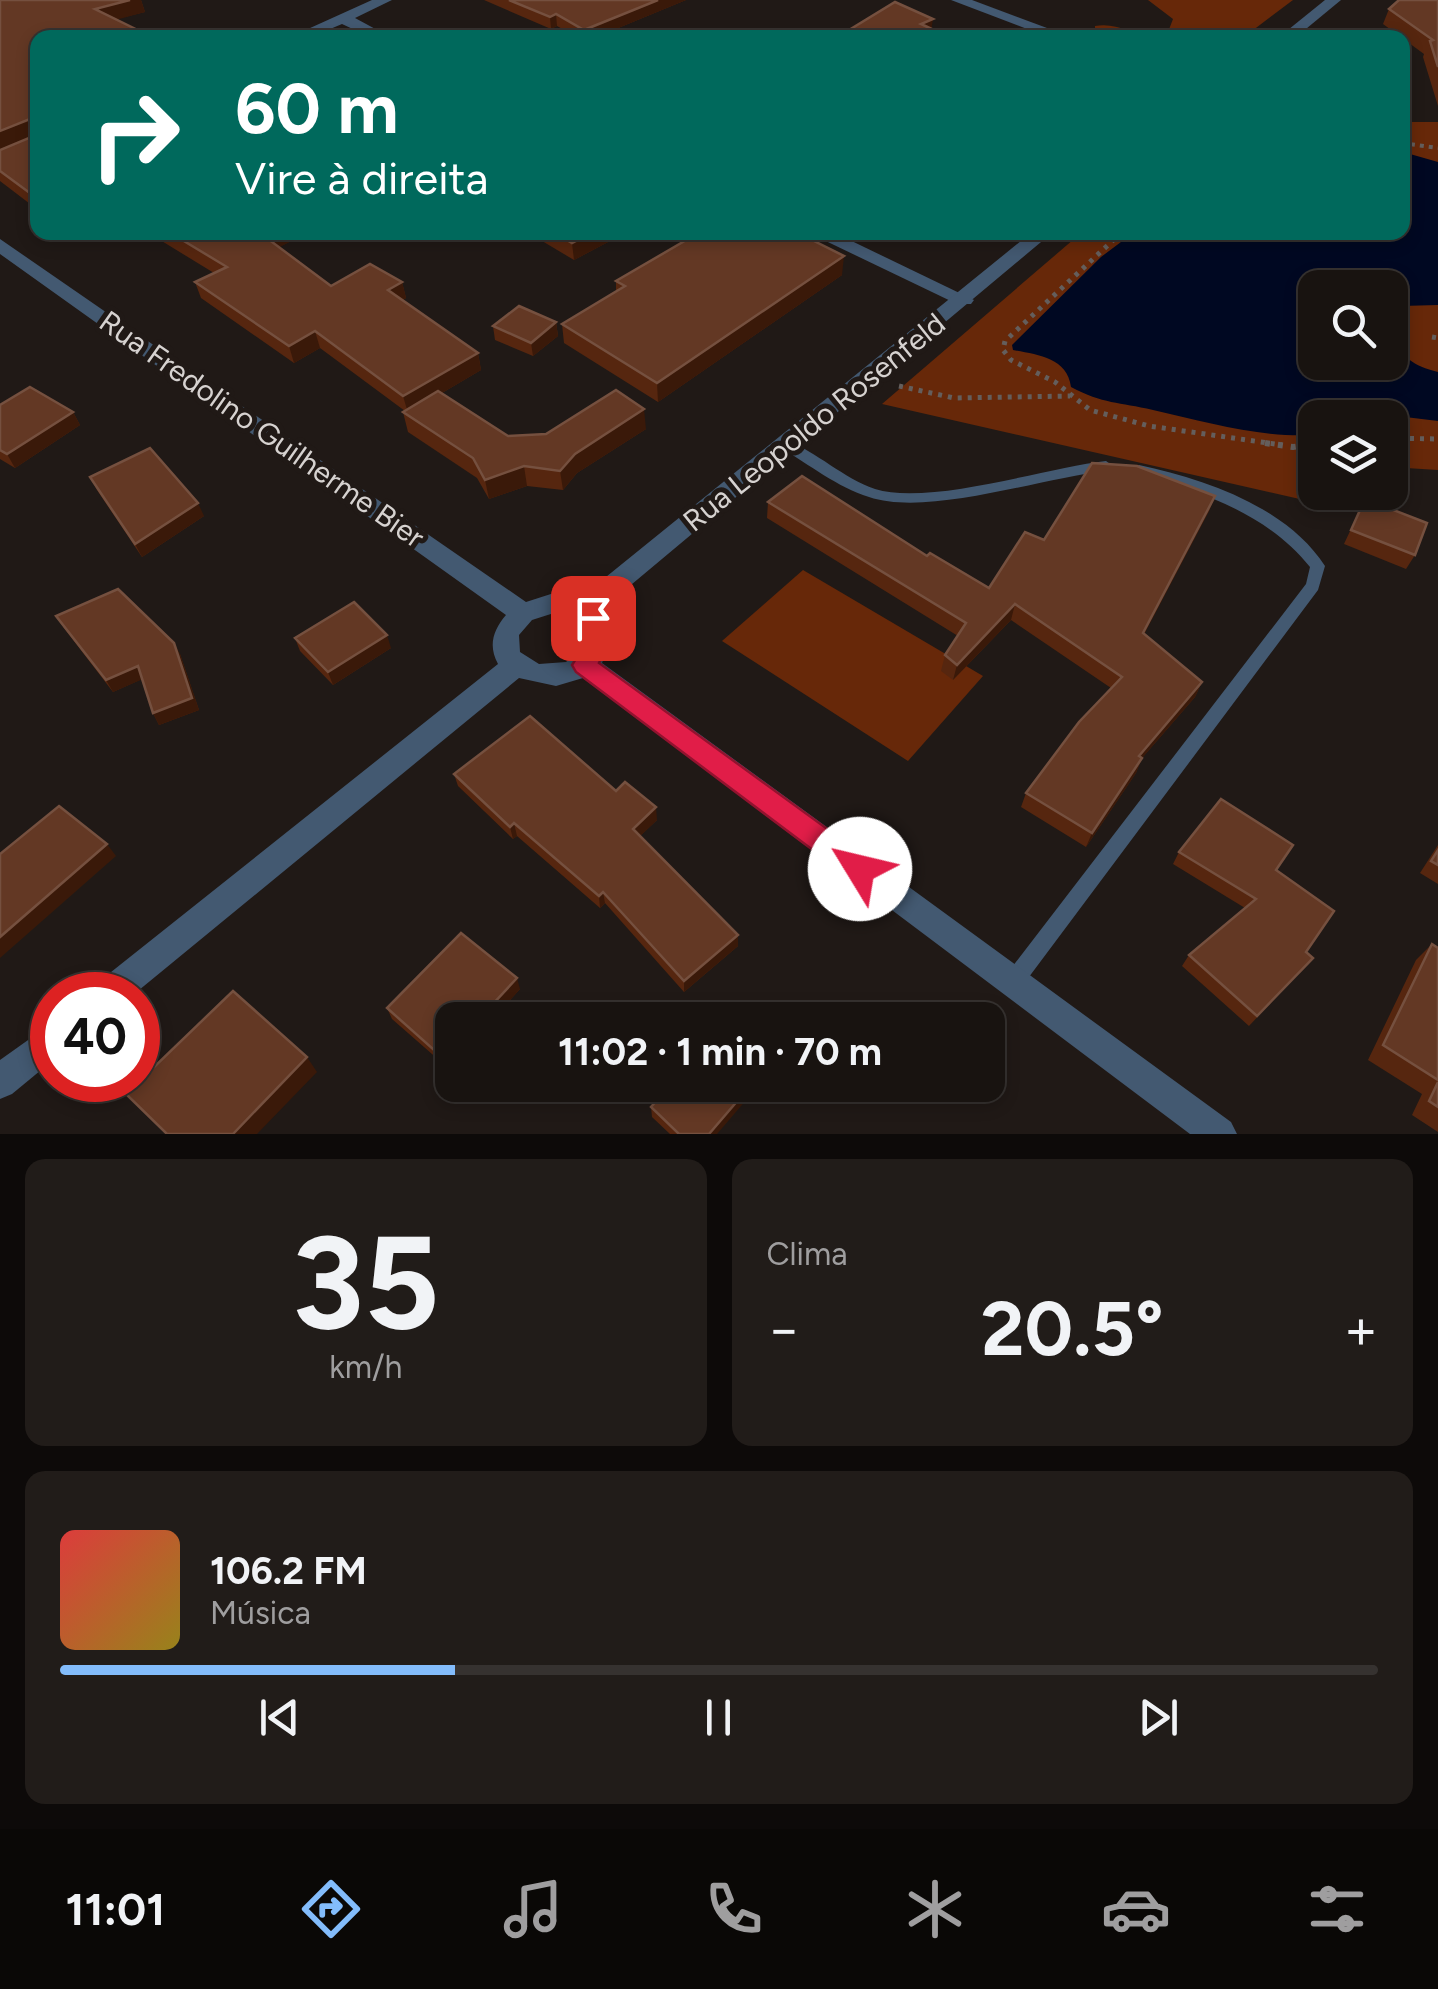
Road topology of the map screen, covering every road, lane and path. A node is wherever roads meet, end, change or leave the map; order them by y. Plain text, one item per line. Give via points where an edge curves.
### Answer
1 (386, 0) edge
2 (958, 0) edge
3 (1334, 0) edge
4 (342, 18) junction
5 (314, 30) edge
6 (368, 30) edge
7 (1044, 30) edge
8 (1295, 30) edge
9 (1410, 144) edge
10 (1438, 148) edge
11 (833, 240) edge
12 (1035, 240) edge
13 (1111, 240) edge
14 (0, 245) edge
15 (964, 300) junction
16 (870, 377) junction
17 (1070, 396) junction
18 (1408, 438) edge
19 (1438, 439) edge
20 (786, 445) junction
21 (1298, 446) edge
22 (583, 610) junction
23 (523, 613) junction
24 (584, 665) junction
25 (516, 666) junction
26 (137, 972) edge
27 (1013, 982) junction
28 (30, 1058) edge
29 (0, 1082) edge
30 (1219, 1134) edge

1 - 4 street
2 - 7 street
3 - 8 street
4 - 5 street
4 - 6 street
9 - 10 path
11 - 15 street
12 - 15 street, Rua Leopoldo Rosenfeld
13 - 17 path via 1005,341 1011,360
14 - 23 street, Rua Fredolino Guilherme Bier
15 - 16 street, Rua Leopoldo Rosenfeld
16 - 17 path via 954,398
16 - 20 street, Rua Leopoldo Rosenfeld
17 - 21 path via 1090,410 1149,426
18 - 19 path
20 - 22 street, Rua Leopoldo Rosenfeld
20 - 27 lane via 875,494 905,500 1068,468 1158,473 1287,532 1318,566 1313,586
22 - 23 street via 554,603
22 - 24 street via 599,629 595,654
23 - 25 street via 504,644
24 - 25 street via 556,676
24 - 27 street
25 - 26 street
27 - 30 street
28 - 29 street

